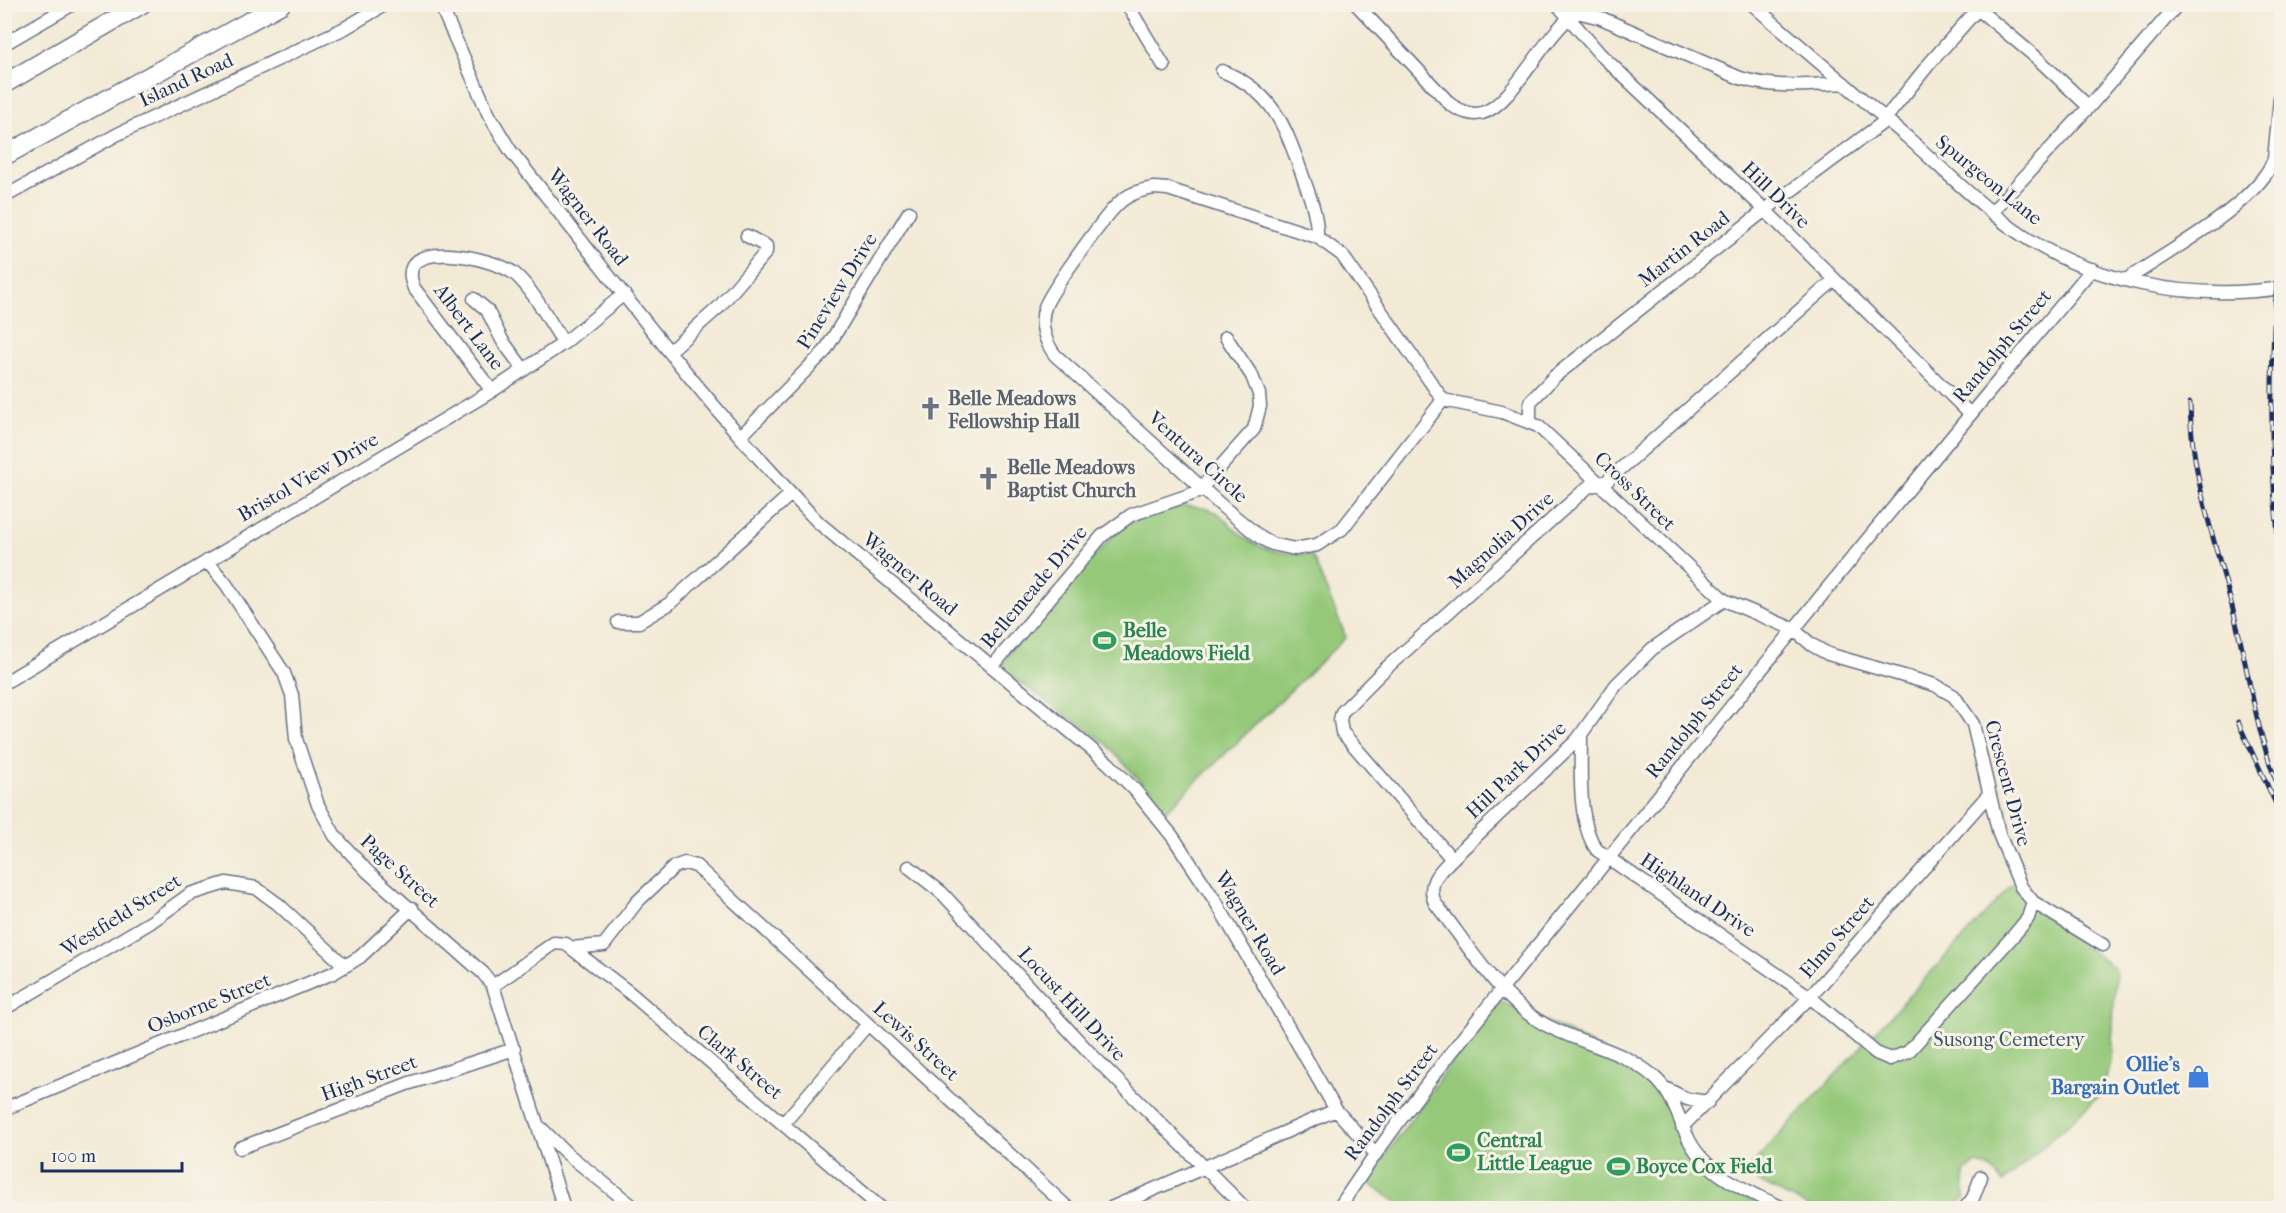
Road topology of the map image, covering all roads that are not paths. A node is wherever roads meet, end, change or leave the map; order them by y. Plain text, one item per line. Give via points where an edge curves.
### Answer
1 (73, 4) edge
2 (142, 4) edge
3 (281, 4) edge
4 (386, 4) edge
5 (440, 4) edge
6 (1127, 4) edge
7 (1356, 4) edge
8 (1557, 4) edge
9 (1752, 4) edge
10 (2178, 4) edge
11 (1978, 6) edge
12 (1569, 17) junction
13 (4, 44) edge
14 (1164, 66) dead end
15 (1222, 71) dead end
16 (2282, 78) edge
17 (1844, 83) junction
18 (4, 84) edge
19 (2090, 107) junction
20 (1884, 118) junction
21 (4, 156) edge
22 (4, 196) edge
23 (1765, 210) junction
24 (909, 212) dead end
25 (1992, 212) junction
26 (747, 236) dead end
27 (1317, 237) junction
28 (2092, 269) junction
29 (1834, 280) junction
30 (2126, 280) junction
31 (2282, 288) edge
32 (624, 294) junction
33 (474, 299) dead end
34 (1226, 338) dead end
35 (564, 343) junction
36 (670, 351) junction
37 (524, 370) junction
38 (492, 390) junction
39 (1443, 400) junction
40 (1970, 414) junction
41 (1530, 423) junction
42 (741, 436) junction
43 (1599, 484) junction
44 (1203, 487) junction
45 (791, 494) junction
46 (207, 561) junction
47 (1724, 600) junction
48 (618, 622) dead end
49 (1793, 629) junction
50 (992, 667) junction
51 (4, 683) edge
52 (1581, 735) junction
53 (1989, 794) junction
54 (1452, 859) junction
55 (1608, 859) junction
56 (909, 867) dead end
57 (2033, 902) junction
58 (412, 908) junction
59 (2103, 945) dead end
60 (571, 948) junction
61 (345, 966) junction
62 (493, 986) junction
63 (1503, 989) junction
64 (1810, 997) junction
65 (4, 1010) edge
66 (868, 1024) junction
67 (514, 1049) junction
68 (1665, 1088) junction
69 (1708, 1102) junction
70 (4, 1108) edge
71 (1336, 1110) junction
72 (783, 1124) junction
73 (538, 1125) junction
74 (1682, 1127) junction
75 (240, 1148) dead end
76 (1375, 1153) junction
77 (1205, 1168) junction
78 (1981, 1177) dead end
79 (564, 1209) edge
80 (635, 1209) edge
81 (881, 1209) edge
82 (1068, 1209) edge
83 (1111, 1209) edge
84 (1245, 1209) edge
85 (1339, 1209) edge
86 (1783, 1209) edge
87 (1965, 1209) edge

1 - 13 street
2 - 18 highway
3 - 21 highway
4 - 22 street, Island Road via 330,35 118,134
5 - 32 street, Wagner Road via 496,129
6 - 14 street
7 - 12 street via 1452,105 1479,114 1501,101
8 - 12 street, Hill Drive
9 - 17 street, Spurgeon Lane
10 - 19 street
11 - 19 street
11 - 20 street, Martin Road
12 - 17 street via 1584,12 1761,85
12 - 23 street, Hill Drive via 1572,26 1599,53
15 - 27 street via 1258,91 1282,122 1315,213
16 - 30 street via 2274,159 2259,185 2234,208
17 - 20 street, Spurgeon Lane
19 - 25 street
20 - 23 street, Martin Road
20 - 25 street, Spurgeon Lane
23 - 29 street, Hill Drive
23 - 41 street, Martin Road via 1554,376 1530,402
24 - 42 street, Pineview Drive via 825,351
25 - 28 street, Spurgeon Lane via 2045,249
26 - 36 street via 766,246 766,252 719,307
27 - 39 street, Ventura Circle via 1342,255
27 - 44 street, Ventura Circle via 1168,189 1143,190 1115,207 1045,305 1044,330 1055,355
28 - 30 street, Spurgeon Lane
28 - 40 street, Randolph Street
29 - 40 street, Hill Drive
29 - 43 street, Magnolia Drive
30 - 31 street, Spurgeon Lane via 2178,291 2213,293
32 - 35 street, Bristol View Drive
32 - 36 street, Wagner Road
33 - 37 street via 488,310 502,340
34 - 44 street, Bellemeade Drive via 1256,384 1260,406 1254,429
35 - 37 street, Bristol View Drive
35 - 38 street, Albert Lane via 518,276 504,266 479,258 435,255 420,259 412,268 414,288
36 - 42 street, Wagner Road
37 - 38 street, Bristol View Drive
38 - 46 street, Bristol View Drive
39 - 41 street, Cross Street via 1502,412
39 - 44 street, Ventura Circle via 1350,521 1317,545 1295,549 1272,544
40 - 49 street, Randolph Street
41 - 43 street, Cross Street via 1554,440
42 - 45 street, Wagner Road
43 - 47 street, Cross Street
43 - 54 street, Magnolia Drive via 1588,487 1342,712 1342,732
44 - 50 street, Bellemeade Drive via 1193,495 1131,515 1112,528
45 - 48 street via 669,604 639,622
45 - 50 street, Wagner Road via 819,523
46 - 51 street, Bristol View Drive
46 - 58 street, Page Street via 226,584 289,684 296,739 325,821 348,852
47 - 49 street, Cross Street
47 - 52 street, Hill Park Drive via 1652,650 1616,685
49 - 53 street, Crescent Drive via 1828,654 1935,685 1954,696 1973,724
49 - 55 street, Randolph Street
50 - 71 street, Wagner Road via 1108,763 1159,819 1216,902
52 - 54 street, Hill Park Drive
52 - 55 street, Highland Drive via 1586,822 1592,844
53 - 57 street, Crescent Drive via 2007,857
53 - 64 street, Elmo Street
54 - 63 street, Hill Park Drive via 1432,883 1432,897
55 - 63 street, Randolph Street
55 - 64 street, Highland Drive
56 - 77 street, Locust Hill Drive via 942,893 1088,1051
57 - 59 street, Crescent Drive
57 - 64 street, Highland Drive via 2028,918 2014,935 1908,1053 1890,1059 1883,1057
58 - 61 street, Osborne Street via 375,944
58 - 62 street, Page Street
60 - 62 street, Lewis Street via 561,943 548,946
60 - 66 street, Lewis Street via 591,948 609,941 637,902 674,867 696,866
60 - 72 street, Clark Street via 630,993
61 - 65 street, Westfield Street via 256,888 226,883 190,894 151,922
61 - 70 street, Osborne Street
62 - 67 street, Page Street
63 - 68 street, Hill Park Drive via 1544,1024 1625,1057
63 - 76 street, Randolph Street
64 - 69 street, Elmo Street
66 - 72 street
66 - 82 street, Lewis Street
67 - 73 street, Page Street
67 - 75 street, High Street via 407,1084
68 - 69 street via 1687,1099
68 - 74 street
69 - 74 street, Elmo Street
71 - 76 street, Wagner Road
71 - 77 street
72 - 81 street, Clark Street
73 - 79 street, Page Street
73 - 80 street
74 - 86 street via 1708,1165
76 - 85 street, Randolph Street
77 - 83 street
77 - 84 street, Locust Hill Drive
78 - 87 street

